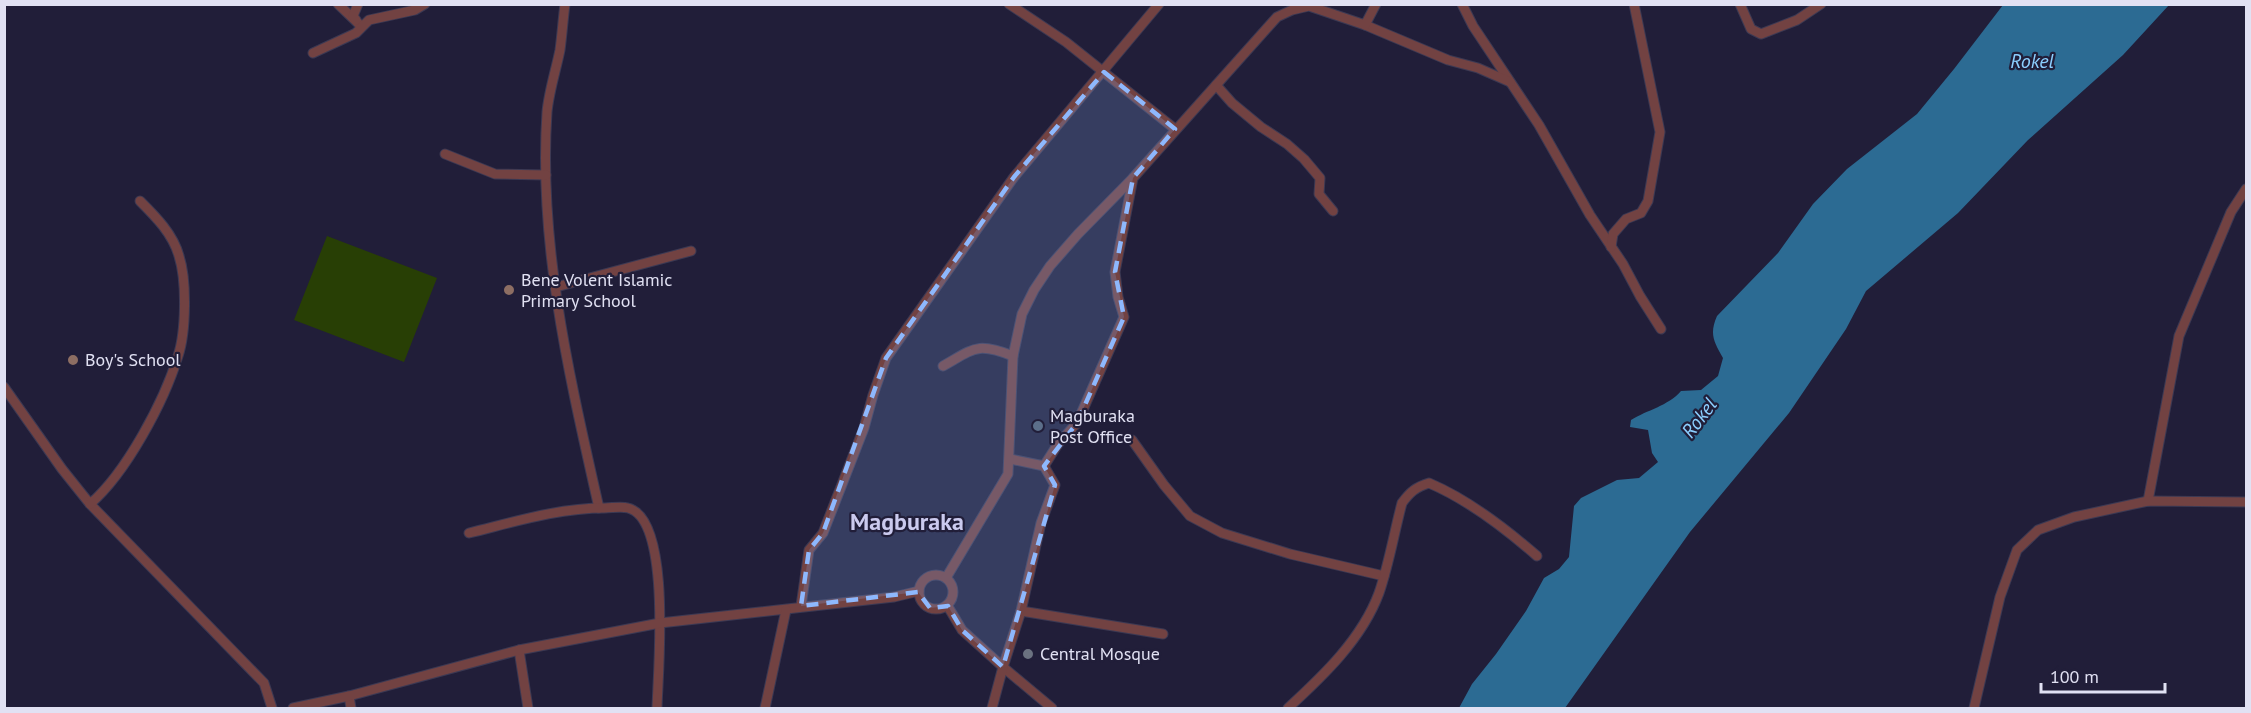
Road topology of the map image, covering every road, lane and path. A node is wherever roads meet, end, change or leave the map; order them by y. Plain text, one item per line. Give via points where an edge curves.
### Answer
1 (338, 4) edge
2 (358, 4) edge
3 (425, 4) edge
4 (565, 4) edge
5 (1009, 4) edge
6 (1159, 4) edge
7 (1376, 4) edge
8 (1462, 4) edge
9 (1634, 4) edge
10 (1740, 4) edge
11 (1821, 4) edge
12 (1310, 5) edge
13 (361, 26) junction
14 (1365, 26) junction
15 (313, 53) dead end
16 (1104, 72) junction
17 (1511, 83) junction
18 (1216, 85) junction
19 (1175, 129) junction
20 (445, 154) dead end
21 (546, 176) junction
22 (1133, 178) junction
23 (2247, 189) edge
24 (140, 201) dead end
25 (1333, 211) dead end
26 (1611, 247) junction
27 (692, 250) dead end
28 (556, 287) junction
29 (1660, 329) dead end
30 (1013, 356) junction
31 (943, 366) dead end
32 (4, 387) edge
33 (1132, 440) dead end
34 (1010, 459) junction
35 (1044, 466) junction
36 (2148, 501) junction
37 (2247, 502) edge
38 (90, 504) junction
39 (599, 508) junction
40 (469, 533) dead end
41 (1538, 556) dead end
42 (1384, 576) junction
43 (946, 578) junction
44 (919, 591) junction
45 (947, 604) junction
46 (801, 606) junction
47 (786, 609) junction
48 (1021, 611) junction
49 (660, 623) junction
50 (1162, 634) dead end
51 (519, 650) junction
52 (1003, 667) junction
53 (349, 696) junction
54 (272, 708) edge
55 (293, 708) edge
56 (351, 708) edge
57 (528, 708) edge
58 (657, 708) edge
59 (765, 708) edge
60 (992, 708) edge
61 (1052, 708) edge
62 (1288, 708) edge
63 (1974, 708) edge

1 - 13 street
2 - 13 street via 353,16
3 - 13 street via 415,10 369,20
4 - 21 street via 547,110
5 - 16 street
6 - 16 street
7 - 14 street
8 - 17 street
9 - 26 street via 1660,132 1648,201 1641,213 1626,219 1613,234
10 - 11 street via 1751,29 1761,34 1797,20
12 - 14 street
12 - 18 street via 1277,17
13 - 15 street via 356,33
14 - 17 street
16 - 19 street
16 - 46 street via 1014,177 886,358 823,534 809,550
17 - 26 street
18 - 19 street
18 - 25 street via 1232,103 1304,159 1320,178 1319,194
19 - 22 street
20 - 21 street via 495,174
21 - 28 street
22 - 30 street via 1050,266 1022,314
22 - 35 street via 1115,272 1124,317 1077,423
23 - 36 street via 2230,212 2179,336
24 - 38 street via 164,225 180,256 186,312 179,355 142,435 110,483
26 - 29 street
27 - 28 street
28 - 39 street
30 - 31 street via 986,347 976,348
30 - 34 street
32 - 38 street
33 - 42 street via 1190,516 1222,533
34 - 35 street
34 - 43 street via 1008,474
35 - 48 street via 1054,485
36 - 37 street
36 - 63 street via 2074,517 2038,530 2017,550 2000,597
38 - 54 street via 264,683
39 - 40 street via 555,512
39 - 49 street via 628,508 642,515 652,539 661,599
41 - 42 street via 1509,532 1429,483 1411,491 1402,503
42 - 62 street via 1378,595 1354,637
43 - 44 street via 926,578
43 - 45 street via 953,590
44 - 45 street via 921,601 930,608
44 - 46 street
45 - 52 street via 962,630
46 - 47 street
47 - 49 street
47 - 59 street
48 - 50 street
48 - 52 street
49 - 51 street
49 - 58 street
51 - 53 street
51 - 57 street
52 - 60 street
52 - 61 street
53 - 55 street
53 - 56 street

